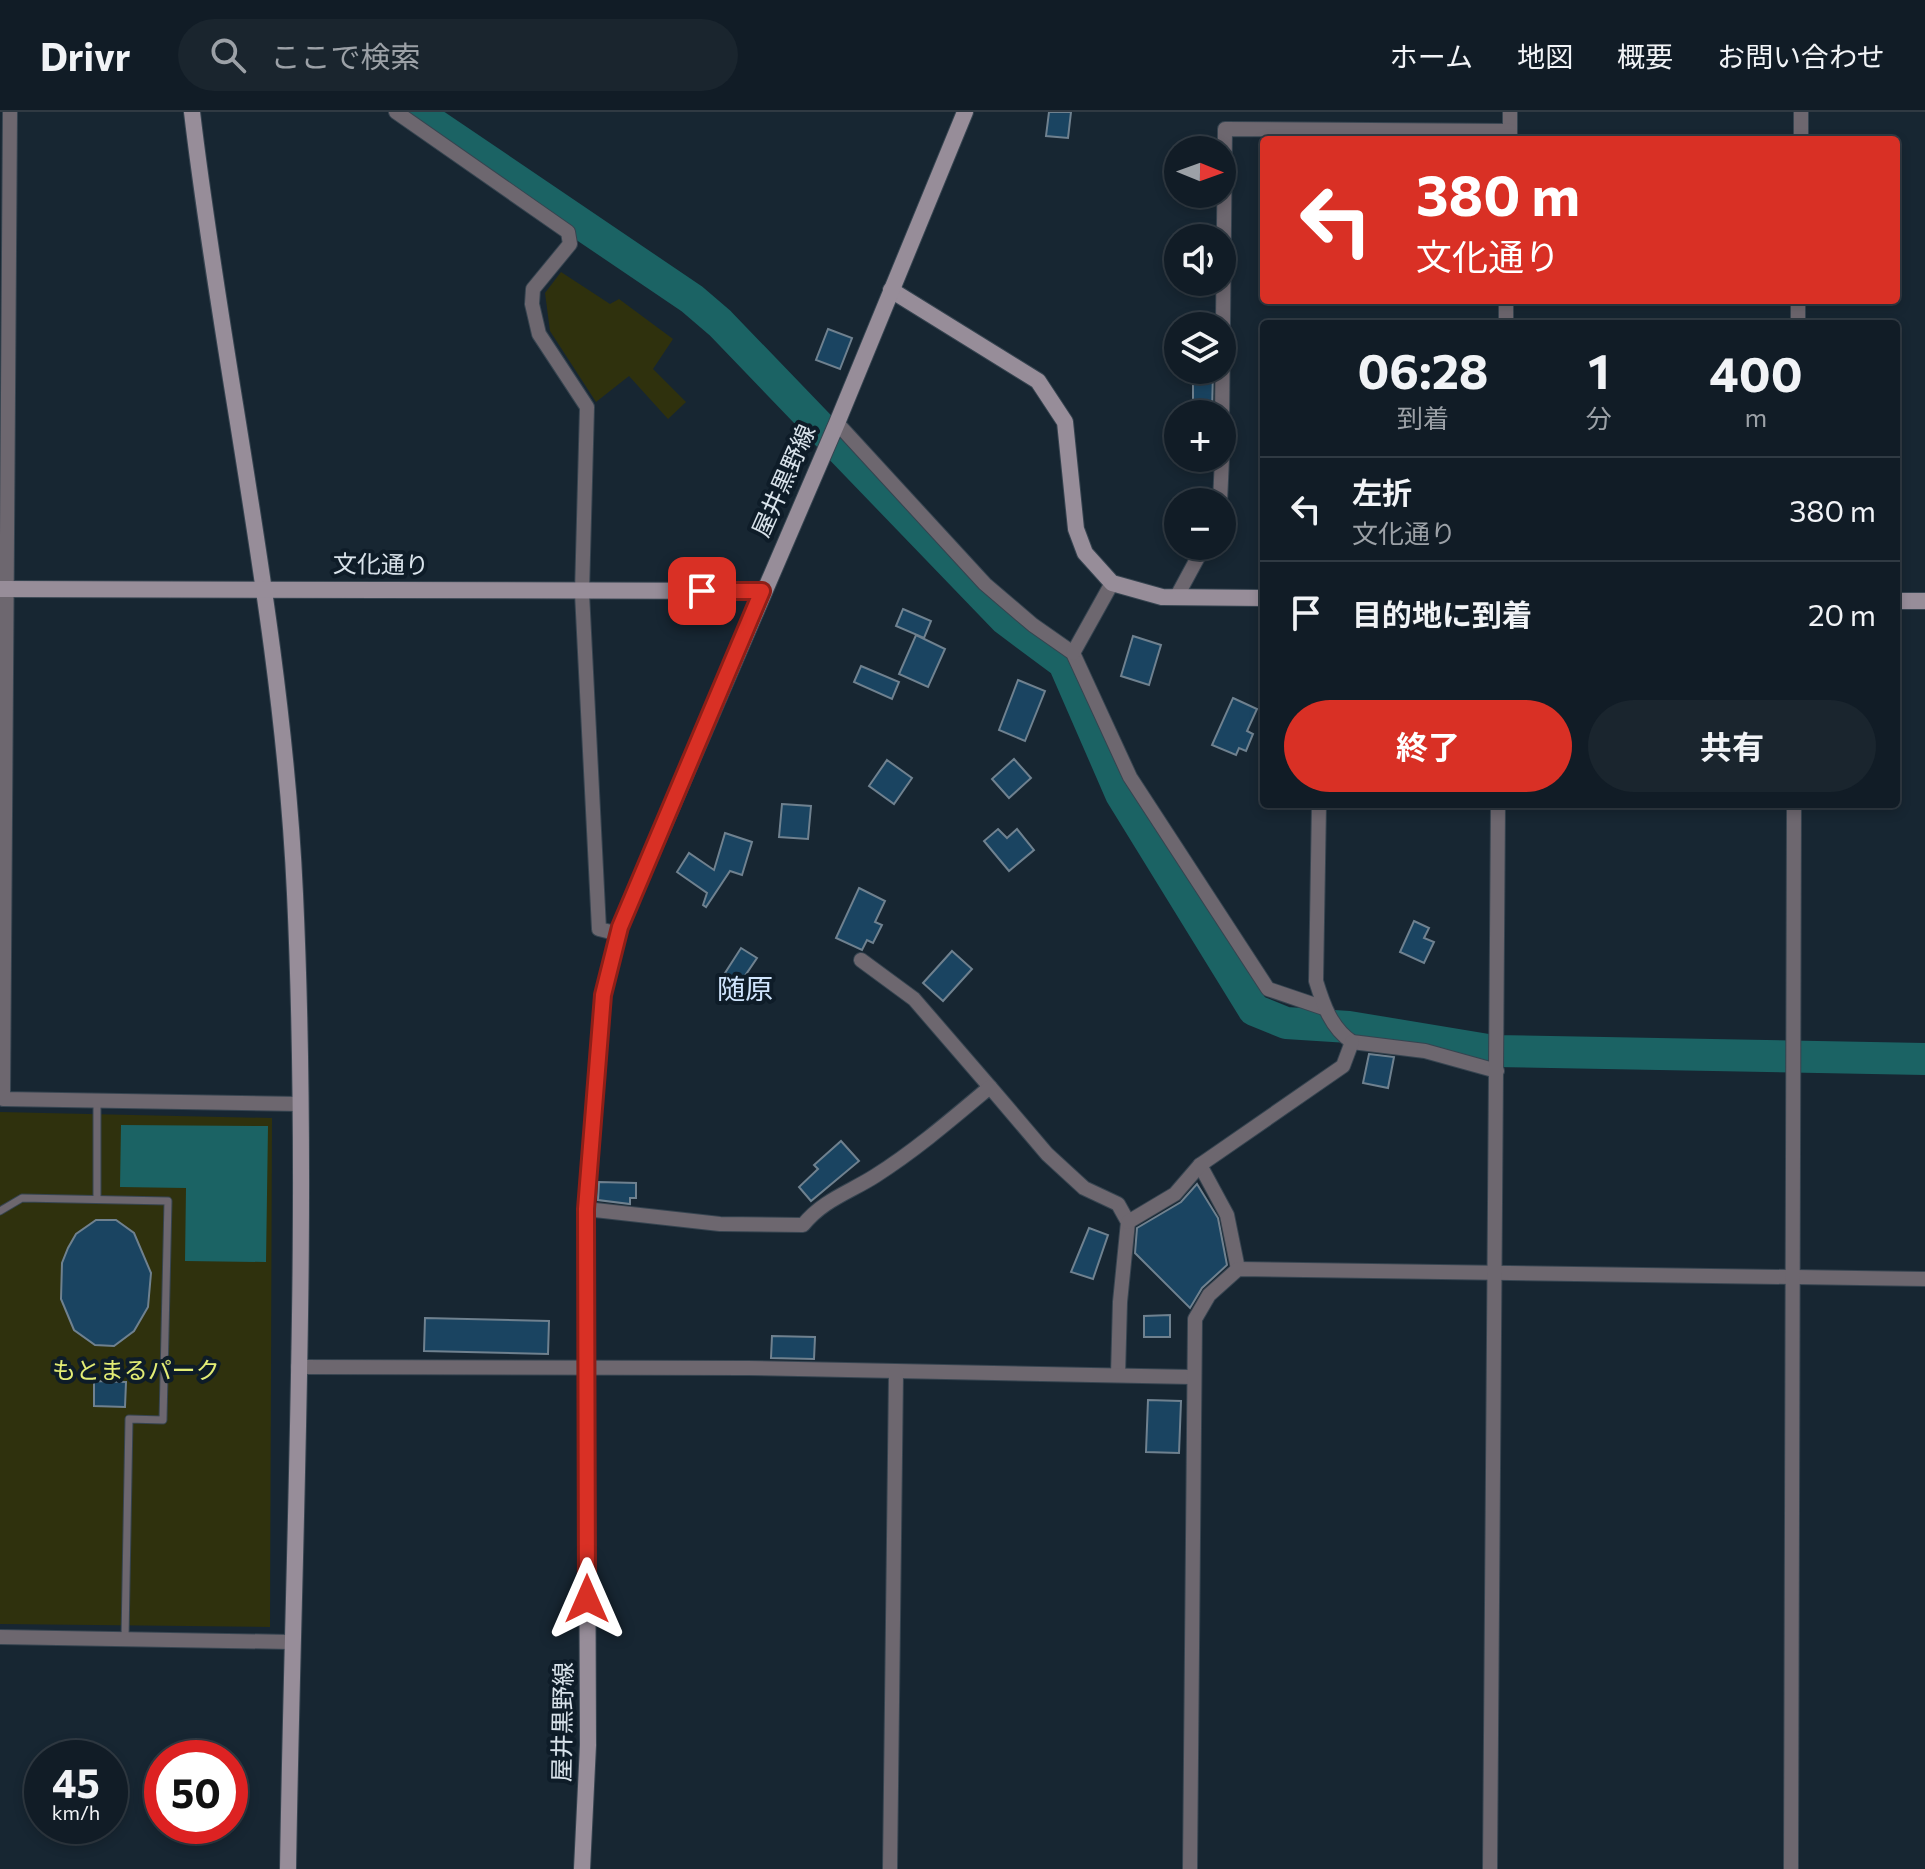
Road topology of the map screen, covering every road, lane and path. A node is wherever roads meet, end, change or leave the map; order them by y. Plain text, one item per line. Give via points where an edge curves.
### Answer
1 (10, 112) edge
2 (192, 112) edge
3 (396, 112) edge
4 (965, 112) edge
5 (1319, 112) edge
6 (1510, 112) edge
7 (1801, 112) edge
8 (1318, 129) junction
9 (1510, 135) edge
10 (1801, 136) edge
11 (891, 290) junction
12 (1222, 400) edge
13 (837, 423) junction
14 (1196, 560) edge
15 (1112, 583) junction
16 (265, 587) junction
17 (3, 589) edge
18 (762, 591) junction
19 (582, 593) junction
20 (1177, 596) junction
21 (1260, 598) edge
22 (1900, 601) edge
23 (1925, 601) edge
24 (1073, 653) junction
25 (1319, 808) edge
26 (1498, 808) edge
27 (1794, 808) edge
28 (619, 934) junction
29 (861, 960) dead end
30 (1324, 1008) junction
31 (1352, 1042) junction
32 (1497, 1071) junction
33 (990, 1087) junction
34 (2, 1099) edge
35 (97, 1101) junction
36 (300, 1104) junction
37 (1200, 1165) junction
38 (97, 1199) junction
39 (586, 1209) junction
40 (0, 1211) edge
41 (1128, 1222) junction
42 (1238, 1269) junction
43 (1496, 1271) junction
44 (1794, 1276) junction
45 (1925, 1279) edge
46 (298, 1367) junction
47 (587, 1370) junction
48 (896, 1373) junction
49 (1118, 1375) junction
50 (1192, 1377) junction
51 (0, 1637) edge
52 (125, 1638) junction
53 (291, 1642) junction
54 (288, 1869) edge
55 (582, 1869) edge
56 (890, 1869) edge
57 (1190, 1869) edge
58 (1490, 1869) edge
59 (1791, 1869) edge

1 - 17 street
2 - 16 street
3 - 19 street via 568,232 570,244 533,289 532,304 539,334 587,407
4 - 11 street, 屋井黒野線
5 - 8 street
6 - 9 street
7 - 10 street
8 - 9 street
8 - 12 street via 1225,129
11 - 13 street, 屋井黒野線
11 - 15 street via 1038,381 1065,422 1076,529 1085,553
13 - 18 street, 屋井黒野線
13 - 24 street via 985,584
14 - 20 street
15 - 20 street
15 - 24 street
16 - 17 street, 文化通り
16 - 19 street, 文化通り
16 - 36 street via 294,877
17 - 34 street
18 - 19 street, 文化通り
18 - 28 street, 屋井黒野線
19 - 28 street via 599,929
20 - 21 street
22 - 23 street
24 - 30 street via 1130,777 1268,989
25 - 30 street via 1316,981
26 - 32 street
27 - 44 street
28 - 39 street, 屋井黒野線 via 603,995
29 - 33 street via 914,999
30 - 31 street
31 - 32 street via 1425,1051
31 - 37 street via 1343,1066
32 - 43 street
33 - 39 street via 873,1178 814,1211 803,1225 720,1224
33 - 41 street via 1047,1154 1084,1188 1118,1204
34 - 35 street
35 - 36 street
35 - 38 lane
36 - 46 street
37 - 41 street via 1175,1194
37 - 42 street via 1227,1215
38 - 40 lane via 22,1198
38 - 52 lane via 168,1201 163,1420 129,1419
39 - 47 street, 屋井黒野線
41 - 49 street
42 - 43 street
42 - 50 street via 1209,1295 1195,1319
43 - 44 street
43 - 58 street
44 - 45 street
44 - 59 street
46 - 47 street
46 - 53 street
47 - 48 street
47 - 55 street, 屋井黒野線 via 588,1745
48 - 49 street
48 - 56 street
49 - 50 street
50 - 57 street
51 - 52 street
52 - 53 street
53 - 54 street

